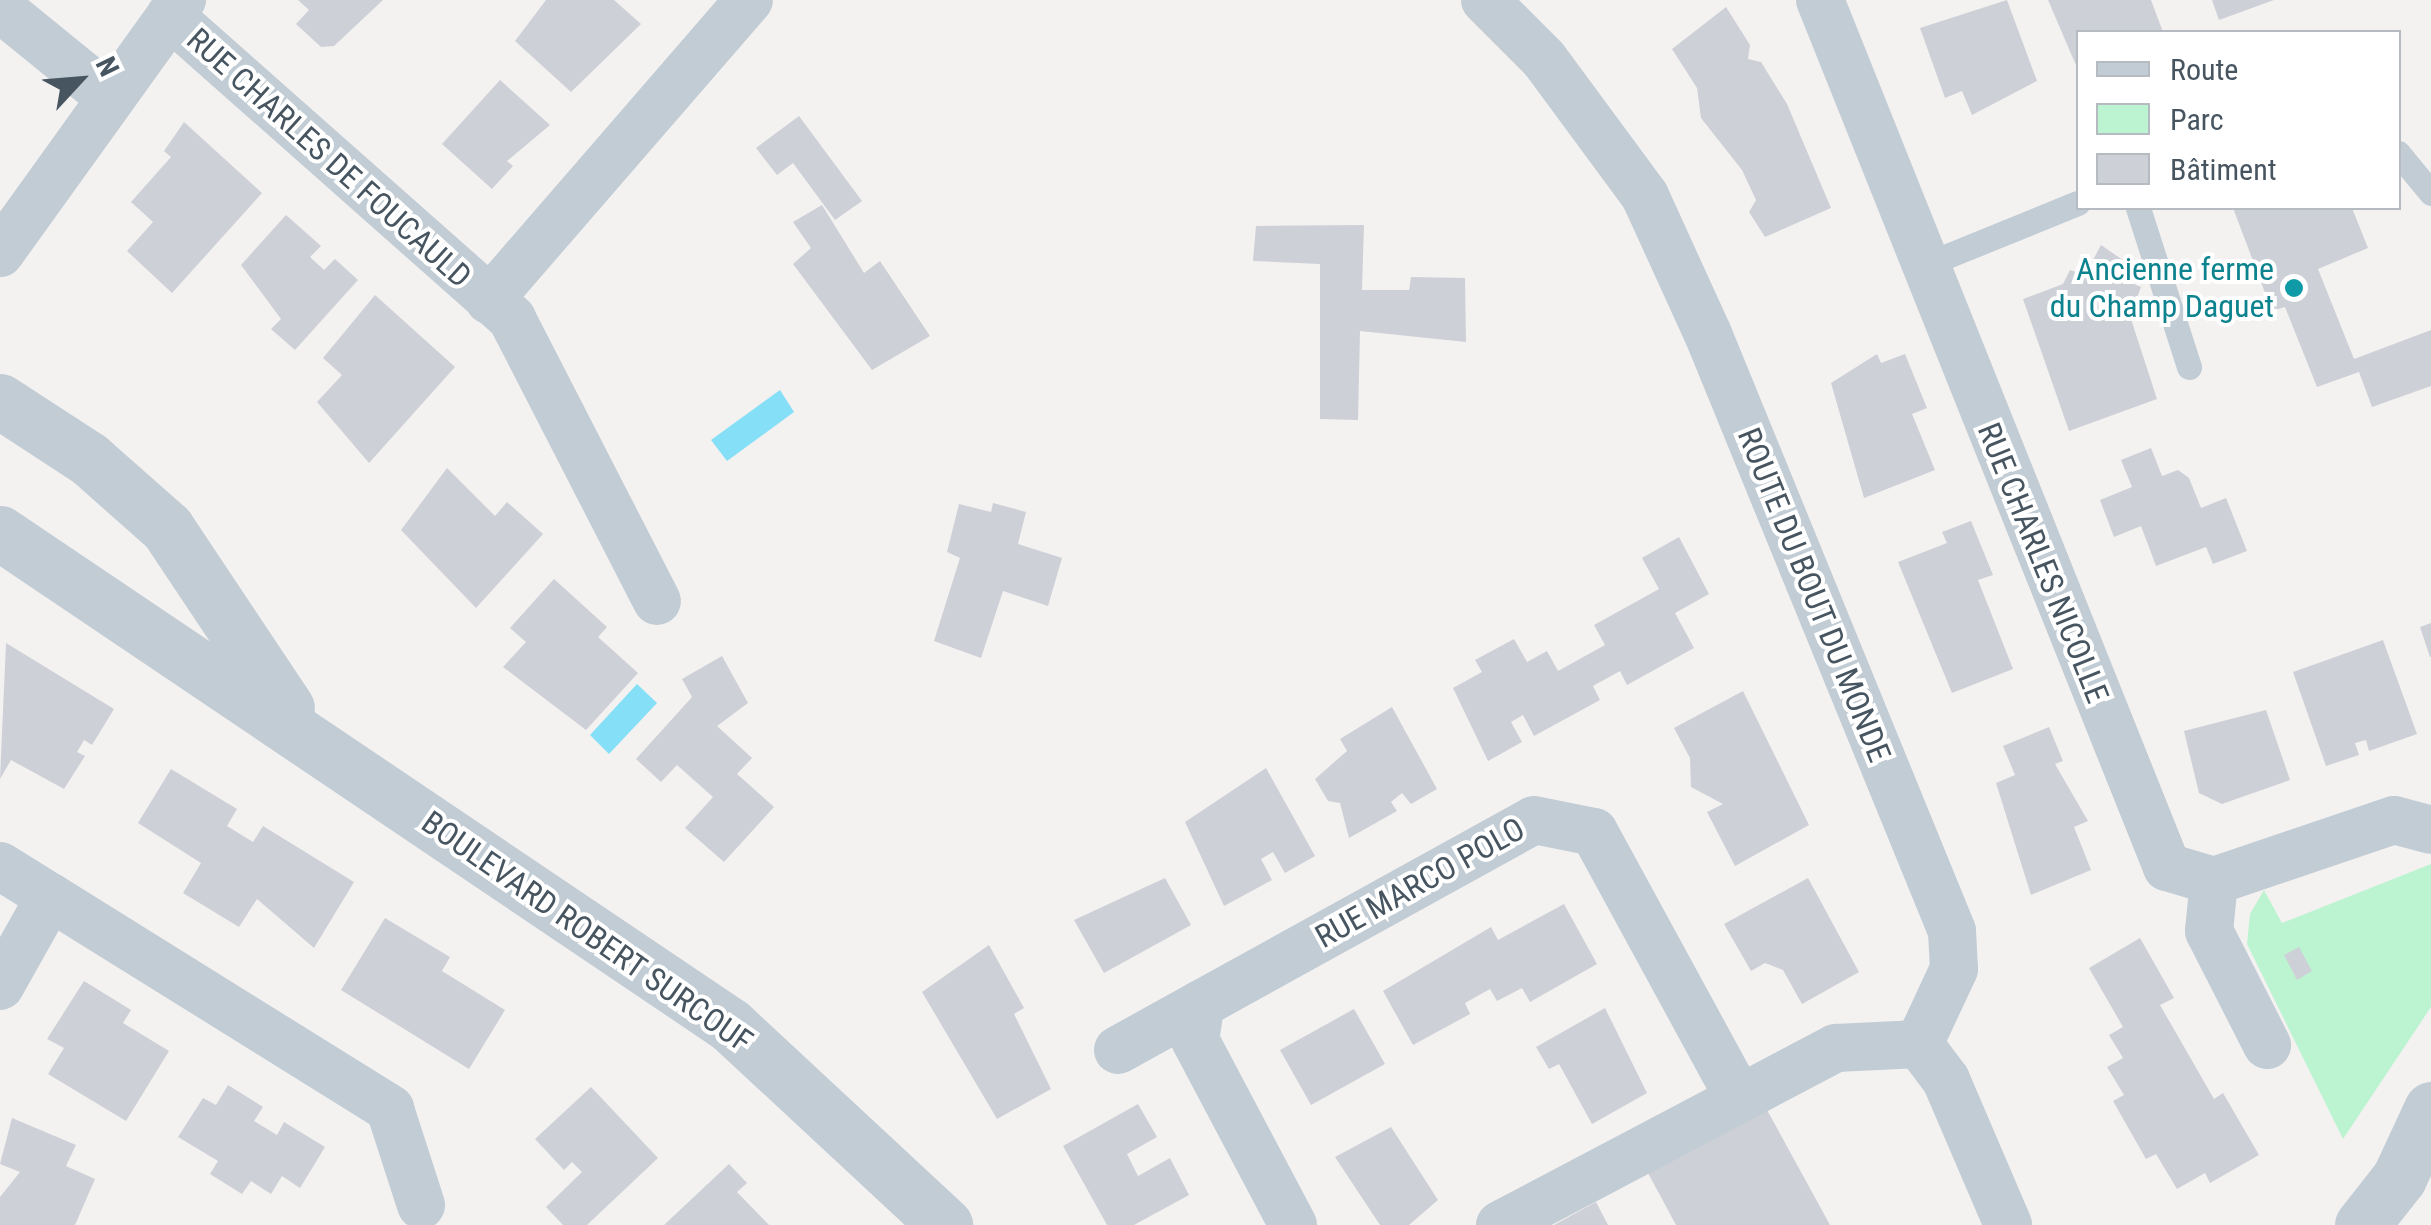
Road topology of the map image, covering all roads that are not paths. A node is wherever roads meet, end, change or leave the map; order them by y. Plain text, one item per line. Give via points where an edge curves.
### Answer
1 (749, 0) edge
2 (1485, 0) edge
3 (1820, 0) edge
4 (0, 8) edge
5 (176, 8) edge
6 (106, 95) junction
7 (2401, 157) edge
8 (2431, 192) edge
9 (2076, 204) edge
10 (2139, 210) edge
11 (0, 252) edge
12 (1925, 265) junction
13 (489, 300) junction
14 (2190, 367) dead end
15 (0, 401) edge
16 (0, 532) edge
17 (656, 601) dead end
18 (307, 733) junction
19 (2431, 830) edge
20 (0, 866) edge
21 (2214, 882) junction
22 (50, 897) junction
23 (0, 986) edge
24 (1201, 1004) junction
25 (1920, 1044) junction
26 (2267, 1045) dead end
27 (1118, 1050) dead end
28 (1736, 1094) junction
29 (2431, 1109) edge
30 (421, 1206) dead end
31 (945, 1225) edge
32 (1293, 1225) edge
33 (1500, 1225) edge
34 (2008, 1225) edge
35 (2362, 1225) edge

1 - 13 street, RUE CHARLES DE FOUCAULD
2 - 25 street, ROUTE DU BOUT DU MONDE via 1544,58 1644,196 1708,334 1952,931 1954,970
3 - 12 street, RUE CHARLES NICOLLE
4 - 6 street
5 - 6 street
5 - 13 street, RUE CHARLES DE FOUCAULD
6 - 11 street
7 - 8 lane
9 - 12 lane
10 - 14 lane
12 - 21 street, RUE CHARLES NICOLLE via 2168,867
13 - 17 street, RUE CHARLES DE FOUCAULD via 512,319
15 - 18 street, BOULEVARD ROBERT SURCOUF via 89,458 166,528
16 - 18 street, BOULEVARD ROBERT SURCOUF
18 - 31 street, BOULEVARD ROBERT SURCOUF via 730,1025
19 - 21 street via 2394,820
20 - 22 street
21 - 26 street via 2209,931
22 - 23 street
22 - 30 street via 390,1109
24 - 27 street, RUE MARCO POLO
24 - 28 street, RUE MARCO POLO via 1534,820 1594,832
24 - 32 street via 1196,1040
25 - 28 street via 1836,1048
25 - 34 street via 1946,1080
28 - 33 street
29 - 35 street via 2399,1178

